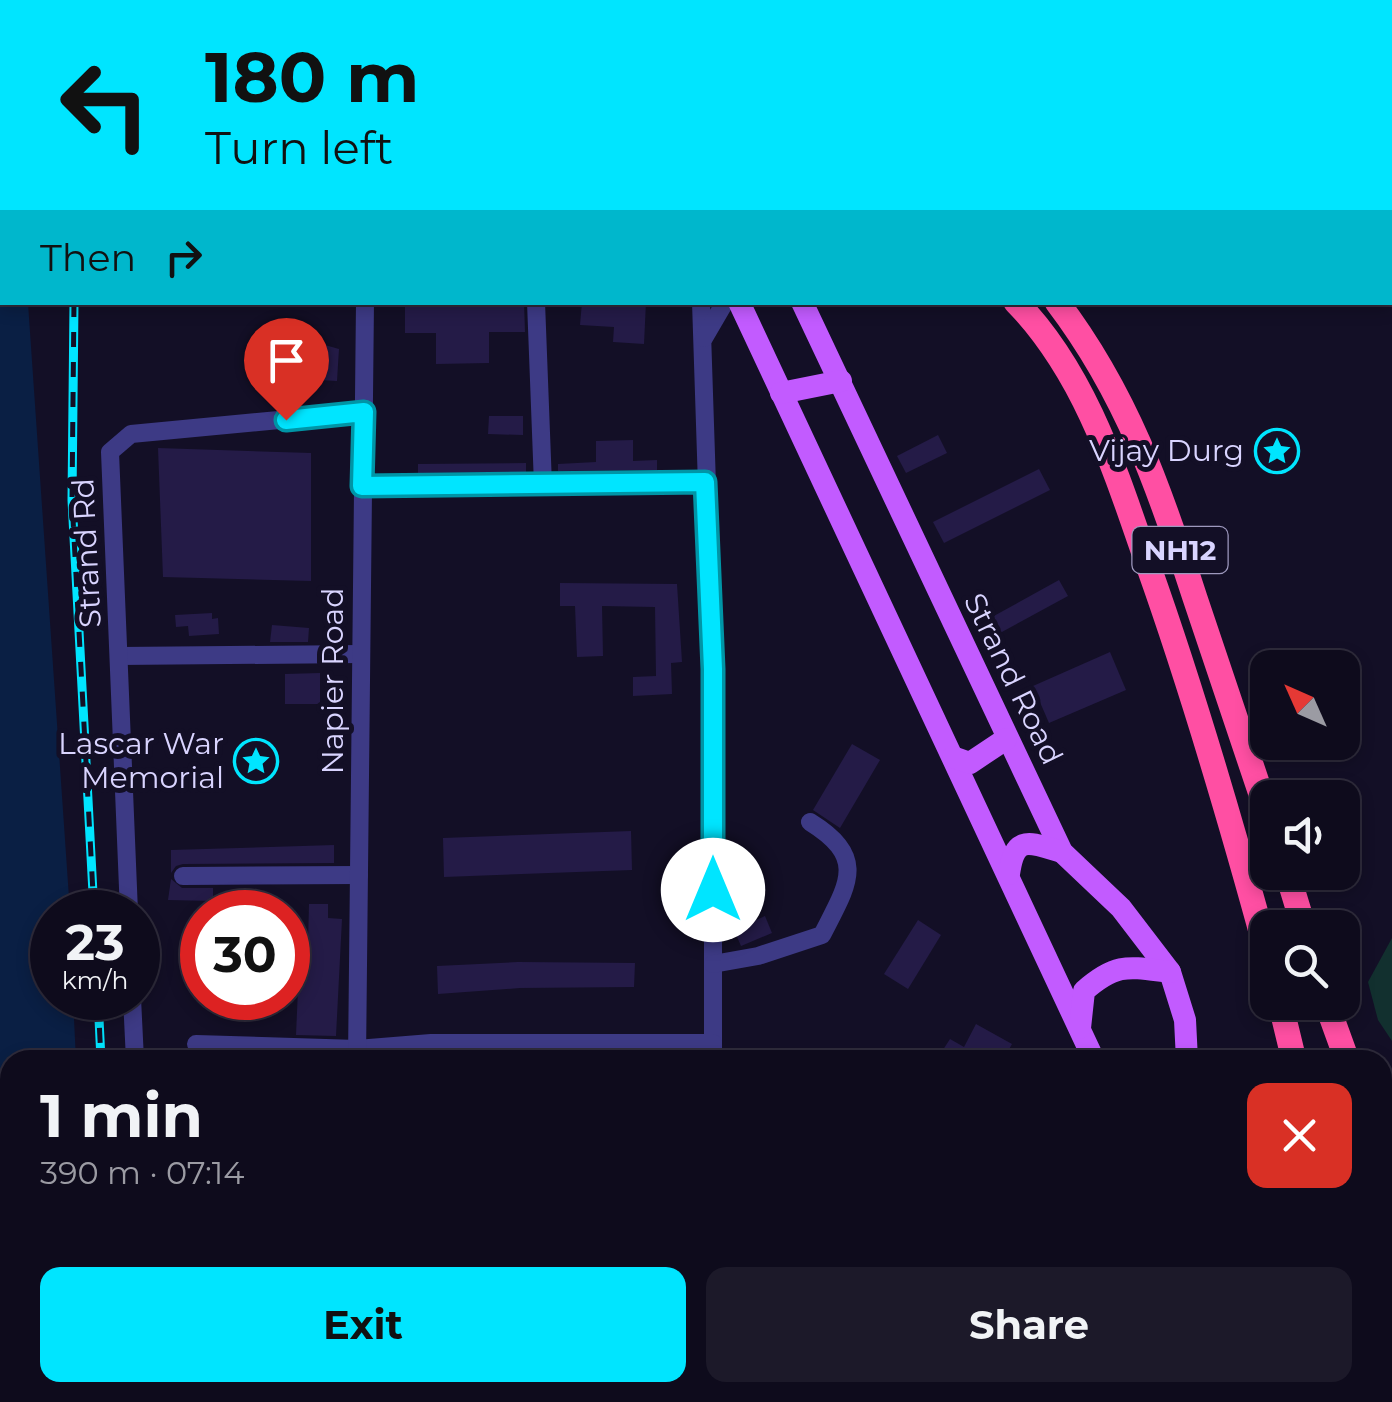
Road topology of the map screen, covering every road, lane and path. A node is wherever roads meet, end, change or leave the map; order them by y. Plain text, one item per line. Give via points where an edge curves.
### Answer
1 (364, 305) edge
2 (536, 305) edge
3 (701, 305) edge
4 (723, 305) edge
5 (740, 305) edge
6 (803, 305) edge
7 (1018, 305) edge
8 (1059, 305) edge
9 (704, 338) junction
10 (841, 381) junction
11 (781, 393) junction
12 (364, 412) junction
13 (705, 482) junction
14 (543, 484) junction
15 (362, 486) junction
16 (361, 654) junction
17 (119, 656) junction
18 (1006, 739) junction
19 (952, 757) junction
20 (1256, 780) edge
21 (810, 822) dead end
22 (1062, 852) junction
23 (1009, 874) junction
24 (359, 875) junction
25 (183, 876) dead end
26 (129, 890) edge
27 (1255, 910) edge
28 (713, 964) junction
29 (1170, 972) junction
30 (133, 1020) edge
31 (1285, 1020) edge
32 (1333, 1020) edge
33 (1080, 1032) junction
34 (196, 1044) dead end
35 (135, 1050) edge
36 (293, 1050) edge
37 (357, 1050) edge
38 (384, 1050) edge
39 (650, 1050) edge
40 (713, 1050) edge
41 (1089, 1050) edge
42 (1187, 1050) edge
43 (1293, 1050) edge
44 (1343, 1050) edge

1 - 12 street, Napier Road
2 - 14 street
3 - 9 street
4 - 9 street
5 - 11 main road
6 - 10 main road, Strand Road
7 - 27 highway, NH12 via 1072,378 1106,446 1168,622
8 - 20 highway, NH12 via 1122,401 1156,478
9 - 13 street
10 - 11 main road
10 - 18 main road, Strand Road
11 - 19 main road
12 - 15 street, Napier Road
12 - 17 street, Strand Rd via 131,434 110,452
13 - 14 street
13 - 28 street
14 - 15 street
15 - 16 street, Napier Road
16 - 17 street
16 - 24 street, Napier Road
17 - 26 street, Strand Rd
18 - 19 main road via 970,762
18 - 22 main road, Strand Road
19 - 23 main road
21 - 28 street via 834,837 850,863 849,881 822,935
22 - 23 main road via 1021,844
22 - 29 main road, Strand Road via 1121,908
23 - 33 main road
24 - 25 street
24 - 37 street, Napier Road
28 - 40 street
29 - 33 main road via 1105,972 1084,992
29 - 42 main road, Strand Road
30 - 35 street
31 - 43 highway
32 - 44 highway
33 - 41 main road
34 - 36 street
38 - 39 street via 431,1043

